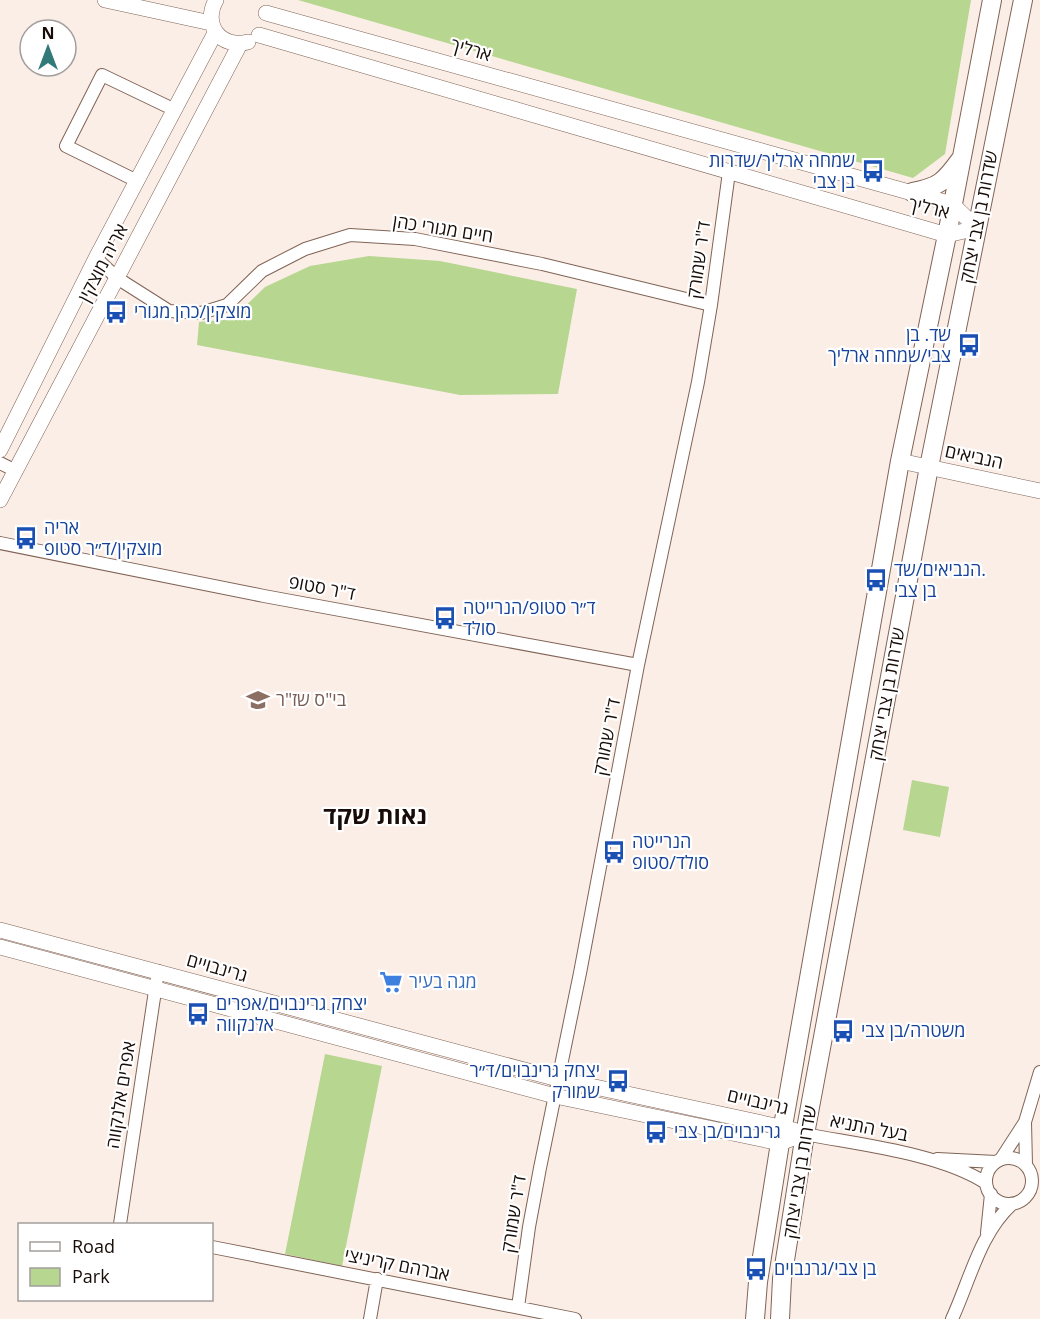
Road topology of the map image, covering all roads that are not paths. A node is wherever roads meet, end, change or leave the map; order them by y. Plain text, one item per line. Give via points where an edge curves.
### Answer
1 (105, 0) edge
2 (992, 0) edge
3 (1023, 0) edge
4 (212, 1) edge
5 (263, 6) edge
6 (213, 28) junction
7 (259, 35) junction
8 (240, 44) junction
9 (175, 110) junction
10 (961, 159) junction
11 (729, 172) junction
12 (137, 181) junction
13 (912, 192) junction
14 (952, 204) junction
15 (977, 228) junction
16 (947, 235) junction
17 (96, 258) junction
18 (117, 278) junction
19 (711, 305) junction
20 (0, 450) edge
21 (900, 461) junction
22 (0, 463) edge
23 (928, 467) junction
24 (15, 471) junction
25 (1040, 490) edge
26 (0, 500) edge
27 (0, 543) edge
28 (638, 665) junction
29 (0, 930) edge
30 (0, 947) edge
31 (158, 971) junction
32 (156, 987) junction
33 (1040, 1072) edge
34 (558, 1079) junction
35 (555, 1095) junction
36 (1025, 1122) junction
37 (805, 1134) junction
38 (782, 1135) junction
39 (925, 1158) junction
40 (999, 1161) junction
41 (1032, 1170) edge
42 (989, 1189) junction
43 (1035, 1190) edge
44 (1012, 1204) junction
45 (120, 1223) edge
46 (987, 1234) junction
47 (213, 1246) edge
48 (377, 1279) junction
49 (518, 1307) junction
50 (370, 1319) edge
51 (574, 1319) edge
52 (754, 1319) edge
53 (780, 1319) edge
54 (952, 1319) edge

1 - 6 street
2 - 10 main road, שדרות בן צבי יצחק
3 - 15 main road, שדרות בן צבי יצחק
4 - 6 street, אריה מוצקין
5 - 7 street via 264,26
5 - 13 street, ארליך
6 - 8 street via 222,40
6 - 9 street, אריה מוצקין
7 - 8 street
7 - 11 street, ארליך
8 - 18 street, אריה מוצקין
9 - 12 street, אריה מוצקין
9 - 12 street via 102,75 66,146
10 - 13 main road via 935,188
10 - 14 main road, שדרות בן צבי יצחק
11 - 16 street, ארליך
11 - 19 street, ד"ר שמורק
12 - 17 street, אריה מוצקין
13 - 14 street, ארליך
14 - 15 street, ארליך
14 - 16 main road, שדרות בן צבי יצחק
15 - 16 street, ארליך
15 - 23 main road, שדרות בן צבי יצחק
16 - 21 main road, שדרות בן צבי יצחק
17 - 18 street, חיים מגורי כהן
17 - 20 street, אריה מוצקין
18 - 19 street, חיים מגורי כהן via 169,311 201,313 227,305 262,271 294,254 350,235 415,239 542,264
18 - 24 street, אריה מוצקין
19 - 28 street, ד"ר שמורק
21 - 23 street, הנביאים
21 - 38 main road, שדרות בן צבי יצחק
22 - 24 street
23 - 25 street, הנביאים
23 - 37 main road, שדרות בן צבי יצחק
24 - 26 street, אריה מוצקין
27 - 28 street, ד"ר סטופ
28 - 34 street, ד"ר שמורק
29 - 31 street, גרינבויים
30 - 32 street, גרינבויים
31 - 32 street, אפרים אלנקווה
31 - 34 street, גרינבויים
32 - 35 street, גרינבויים
32 - 45 street, אפרים אלנקווה
33 - 36 street
34 - 35 street, ד"ר שמורק
34 - 38 street, גרינבויים
35 - 38 street, גרינבויים
35 - 49 street, ד"ר שמורק
36 - 40 street
36 - 41 street
37 - 38 street, גרינבויים
37 - 39 street, בעל התניא
37 - 53 main road, שדרות בן צבי יצחק via 782,1279
38 - 52 main road, שדרות בן צבי יצחק
39 - 40 street, בעל התניא
39 - 42 street, בעל התניא via 975,1176
40 - 41 street via 1017,1159
40 - 42 street via 988,1171
41 - 43 street
42 - 44 street via 998,1201
42 - 46 street
43 - 44 street
44 - 46 street
46 - 54 street
47 - 48 street, אברהם קריניצי
48 - 49 street, אברהם קריניצי
48 - 50 street
49 - 51 street, אברהם קריניצי

